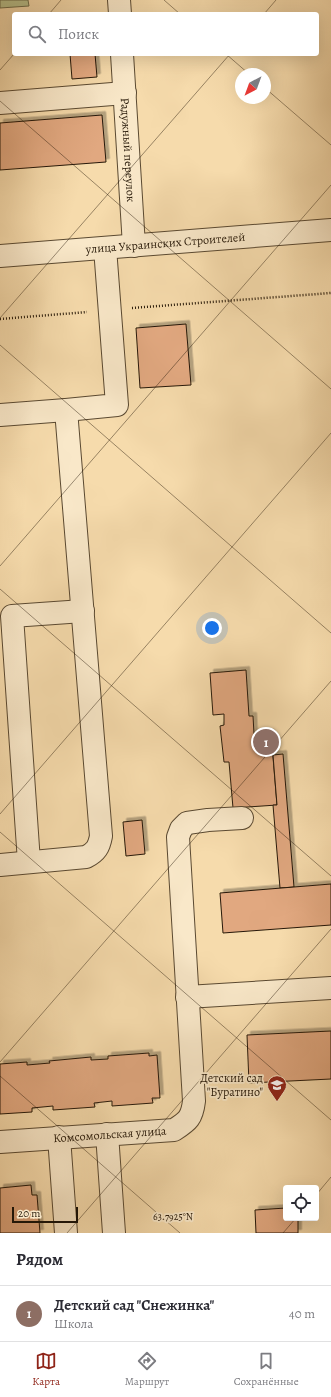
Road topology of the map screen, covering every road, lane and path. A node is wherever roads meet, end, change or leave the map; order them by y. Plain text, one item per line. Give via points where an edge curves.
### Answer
1 (119, 0) edge
2 (120, 12) edge
3 (122, 56) edge
4 (125, 93) junction
5 (0, 104) edge
6 (331, 230) edge
7 (134, 246) junction
8 (105, 248) junction
9 (0, 256) edge
10 (331, 293) edge
11 (110, 310) junction
12 (0, 319) edge
13 (66, 410) junction
14 (0, 415) edge
15 (83, 611) junction
16 (6, 617) edge
17 (242, 818) dead end
18 (29, 862) junction
19 (0, 865) edge
20 (331, 988) edge
21 (187, 997) junction
22 (107, 1134) junction
23 (59, 1137) junction
24 (0, 1142) edge
25 (66, 1233) edge
26 (114, 1233) edge

1 - 2 street
3 - 4 street, Радужный переулок
4 - 5 street
4 - 7 street, Радужный переулок
6 - 7 street, улица Украинских Строителей
7 - 8 street, улица Украинских Строителей
8 - 9 street, улица Украинских Строителей
8 - 11 street
10 - 11 path
11 - 12 path
11 - 13 street via 116,405
13 - 14 street
13 - 15 street
15 - 16 street
15 - 18 street via 101,836 99,846 93,854 86,857
16 - 18 street
17 - 21 street via 186,823 178,837
18 - 19 street
20 - 21 street
21 - 22 street, Комсомольская улица via 194,1101 192,1114 186,1123 174,1130
22 - 23 street, Комсомольская улица
22 - 26 street
23 - 24 street, Комсомольская улица
23 - 25 street

